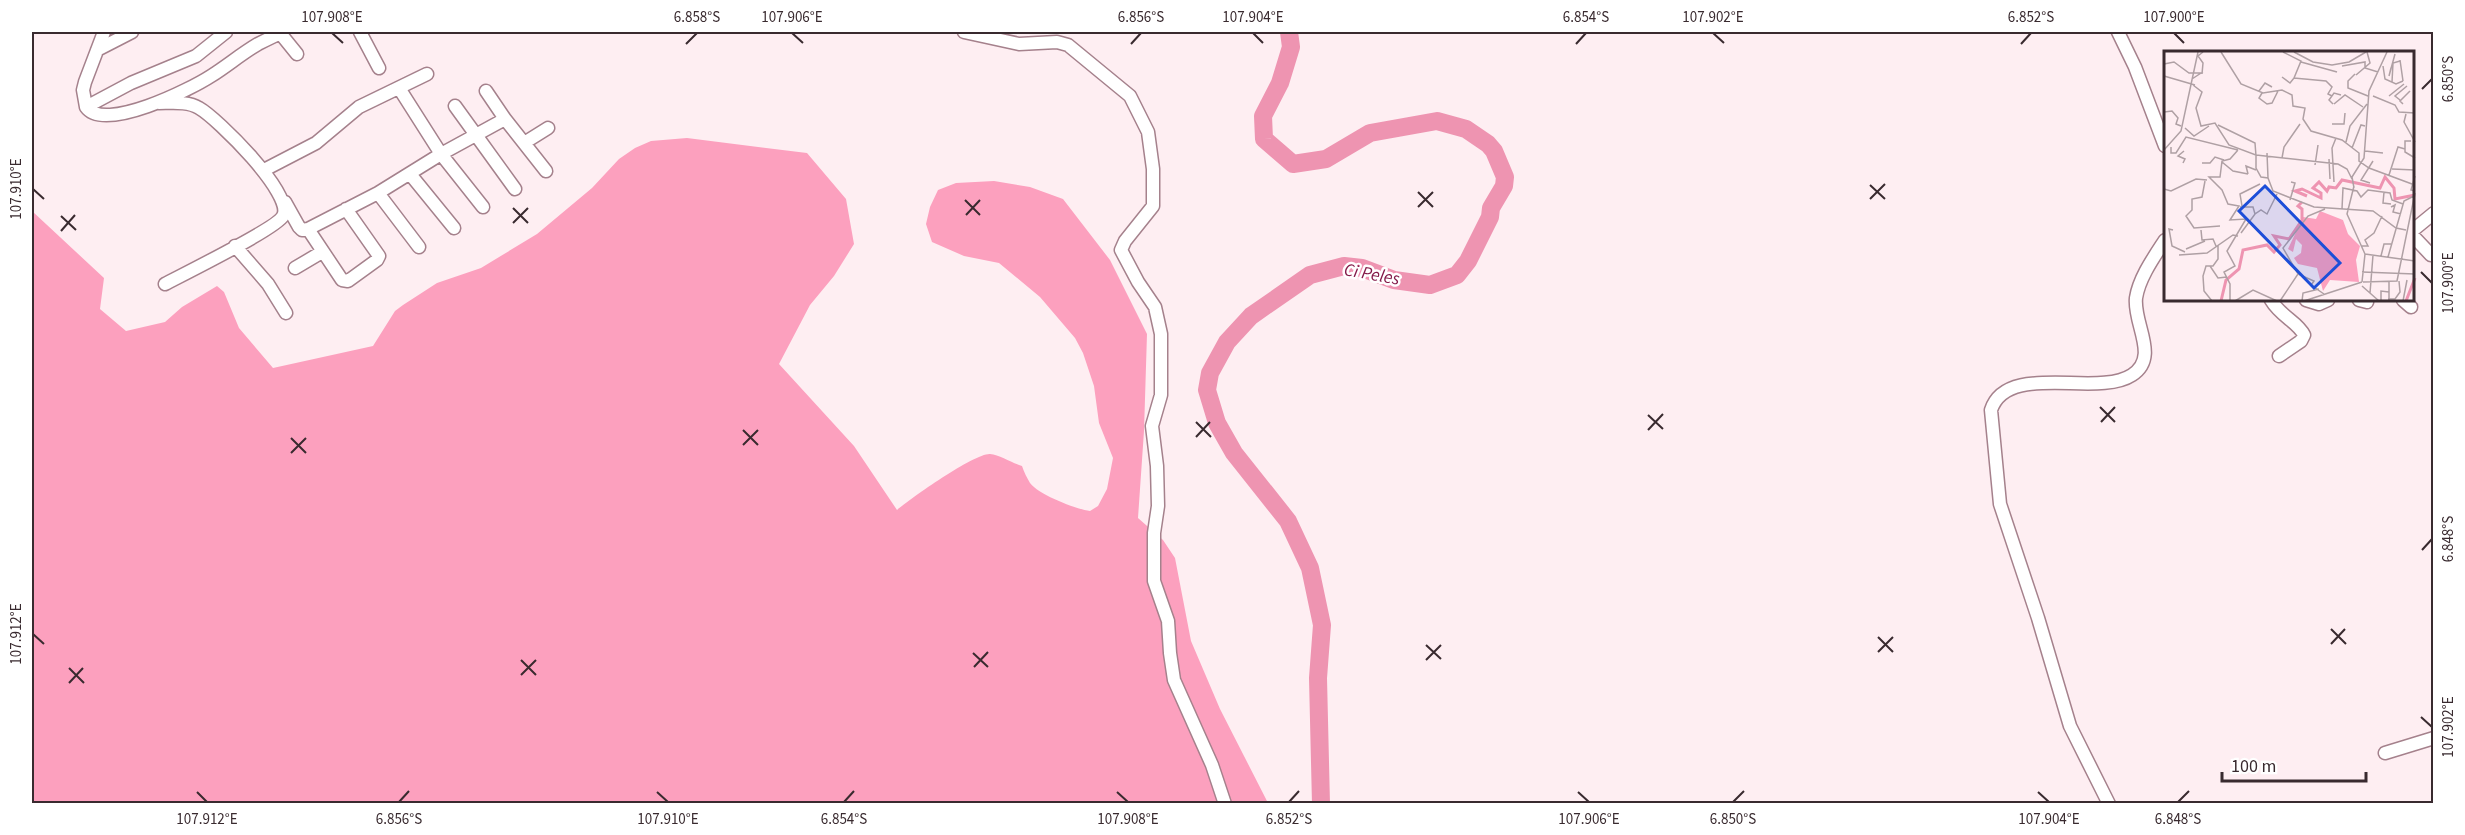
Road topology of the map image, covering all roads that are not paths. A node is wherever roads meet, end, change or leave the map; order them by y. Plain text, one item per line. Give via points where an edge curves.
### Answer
1 (104, 32) edge
2 (132, 32) edge
3 (226, 32) edge
4 (281, 32) edge
5 (360, 32) edge
6 (964, 32) edge
7 (2118, 32) edge
8 (97, 50) junction
9 (297, 54) dead end
10 (379, 68) dead end
11 (427, 74) dead end
12 (399, 88) junction
13 (486, 91) dead end
14 (159, 103) junction
15 (455, 106) dead end
16 (86, 107) junction
17 (505, 119) junction
18 (548, 128) dead end
19 (475, 135) junction
20 (524, 143) junction
21 (2164, 143) edge
22 (441, 154) junction
23 (264, 170) junction
24 (546, 171) dead end
25 (410, 174) junction
26 (515, 189) dead end
27 (378, 193) junction
28 (285, 202) junction
29 (483, 207) dead end
30 (346, 209) junction
31 (2433, 213) edge
32 (454, 228) dead end
33 (308, 229) junction
34 (2414, 231) edge
35 (2414, 235) edge
36 (2164, 242) edge
37 (236, 246) junction
38 (419, 247) dead end
39 (322, 252) junction
40 (2431, 255) dead end
41 (295, 268) dead end
42 (165, 285) dead end
43 (2272, 302) edge
44 (286, 313) dead end
45 (2279, 356) dead end
46 (2433, 738) edge
47 (2385, 753) dead end
48 (1225, 804) edge
49 (2109, 804) edge

1 - 8 street
2 - 8 street
3 - 16 street via 196,56
4 - 9 street
4 - 14 street via 260,49
5 - 10 street
6 - 48 street via 1019,44 1050,41 1068,45 1128,94 1148,132 1153,206 1121,250 1155,307 1161,334 1161,395 1152,426 1158,506 1154,581 1168,621 1174,680
7 - 21 street
8 - 16 street via 84,87
11 - 12 street
12 - 22 street
12 - 23 street via 359,107 316,143
13 - 17 street
14 - 16 street via 105,115 93,114
14 - 23 street via 200,108
15 - 19 street
17 - 19 street
17 - 20 street
18 - 20 street
19 - 22 street
19 - 26 street
20 - 24 street
22 - 25 street
22 - 29 street
23 - 28 street
25 - 27 street
25 - 32 street
27 - 30 street
27 - 38 street
28 - 33 street via 299,227
28 - 37 street via 282,218
30 - 33 street
30 - 39 street via 378,259 346,282
31 - 34 street
33 - 39 street
35 - 40 street
36 - 49 street via 2142,279 2137,297 2145,356 2135,373 2103,384 2031,384 2005,392 1991,410 2000,504 2070,726
37 - 42 street
37 - 44 street
39 - 41 street
43 - 45 street via 2304,335
46 - 47 street

